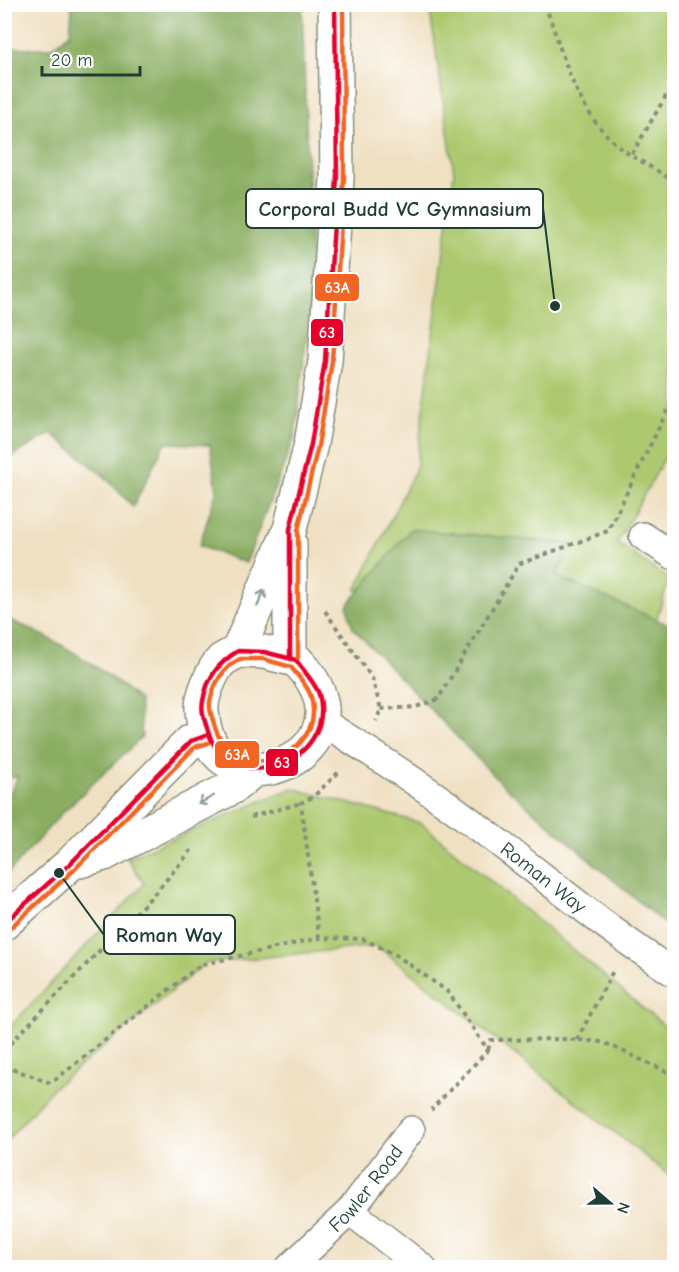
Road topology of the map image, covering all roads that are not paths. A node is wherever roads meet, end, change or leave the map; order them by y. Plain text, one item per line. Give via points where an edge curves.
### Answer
1 (334, 4) edge
2 (290, 529) junction
3 (643, 536) dead end
4 (675, 556) edge
5 (238, 651) junction
6 (290, 658) junction
7 (322, 722) junction
8 (205, 736) junction
9 (255, 769) junction
10 (70, 864) junction
11 (4, 922) edge
12 (673, 970) edge
13 (411, 1130) road end
14 (350, 1211) junction
15 (289, 1268) edge
16 (423, 1268) edge

1 - 2 street via 337,178 326,361
5 -> 2 street
2 - 6 street
3 - 4 street
5 - 6 street
5 - 8 street via 222,660 205,692 201,706
6 - 7 street via 312,682 319,696
7 - 9 street via 314,742 304,753 279,766
7 - 12 street, Roman Way via 388,762 535,873
8 - 9 street via 216,753 231,765
8 - 10 street via 191,741
9 -> 10 street via 233,787 104,854
10 - 11 street
13 - 14 street, Fowler Road
14 - 15 street, Fowler Road
14 - 16 street

